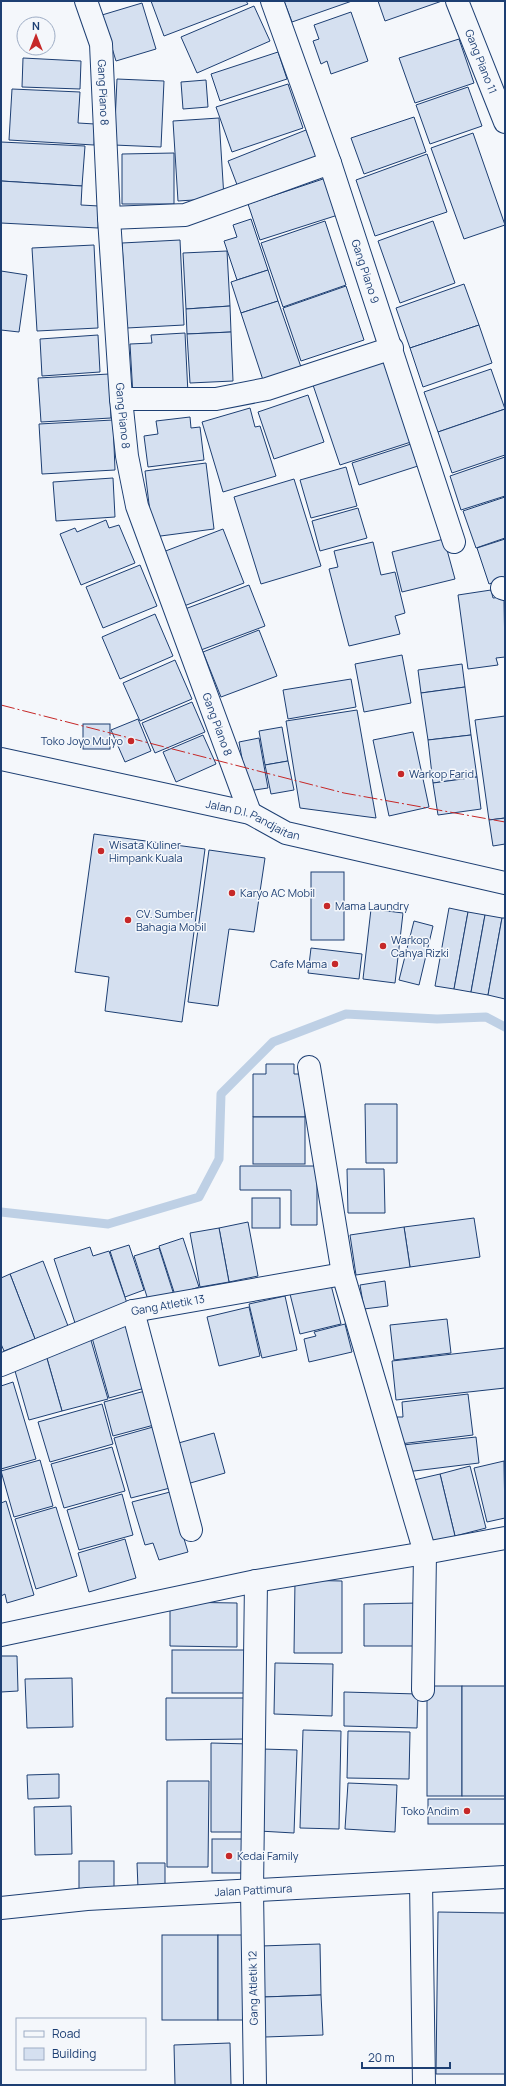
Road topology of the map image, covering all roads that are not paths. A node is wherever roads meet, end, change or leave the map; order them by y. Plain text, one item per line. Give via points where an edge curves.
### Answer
1 (86, 1) edge
2 (272, 1) edge
3 (457, 1) edge
4 (505, 122) edge
5 (330, 163) junction
6 (109, 218) junction
7 (392, 348) junction
8 (121, 399) junction
9 (454, 542) dead end
10 (1, 758) edge
11 (250, 813) junction
12 (505, 883) edge
13 (309, 1067) dead end
14 (343, 1274) junction
15 (133, 1311) junction
16 (1, 1365) edge
17 (191, 1530) dead end
18 (505, 1538) edge
19 (425, 1553) junction
20 (256, 1581) junction
21 (1, 1635) edge
22 (423, 1690) dead end
23 (505, 1877) edge
24 (421, 1882) junction
25 (252, 1891) junction
26 (1, 1908) edge
27 (255, 2085) edge
28 (424, 2085) edge

1 - 6 street, Gang Piano 8 via 101,44
2 - 5 street, Gang Piano 9
3 - 4 street, Gang Piano 11
5 - 6 street via 185,215
5 - 7 street, Gang Piano 9
6 - 8 street, Gang Piano 8
7 - 8 street via 267,389 216,399
7 - 9 street, Gang Piano 9
8 - 11 street, Gang Piano 8 via 126,456 137,506
10 - 11 street, Jalan D.I. Pandjaitan
11 - 12 street, Jalan D.I. Pandjaitan via 286,833
13 - 14 street
14 - 15 street, Gang Atletik 13
14 - 19 street
15 - 16 street, Gang Atletik 13
15 - 17 street
18 - 19 street
19 - 20 street
19 - 22 street
20 - 21 street
20 - 25 street, Gang Atletik 12
23 - 24 street, Jalan Pattimura
24 - 25 street, Jalan Pattimura
24 - 28 street
25 - 26 street, Jalan Pattimura via 86,1899
25 - 27 street, Gang Atletik 12

